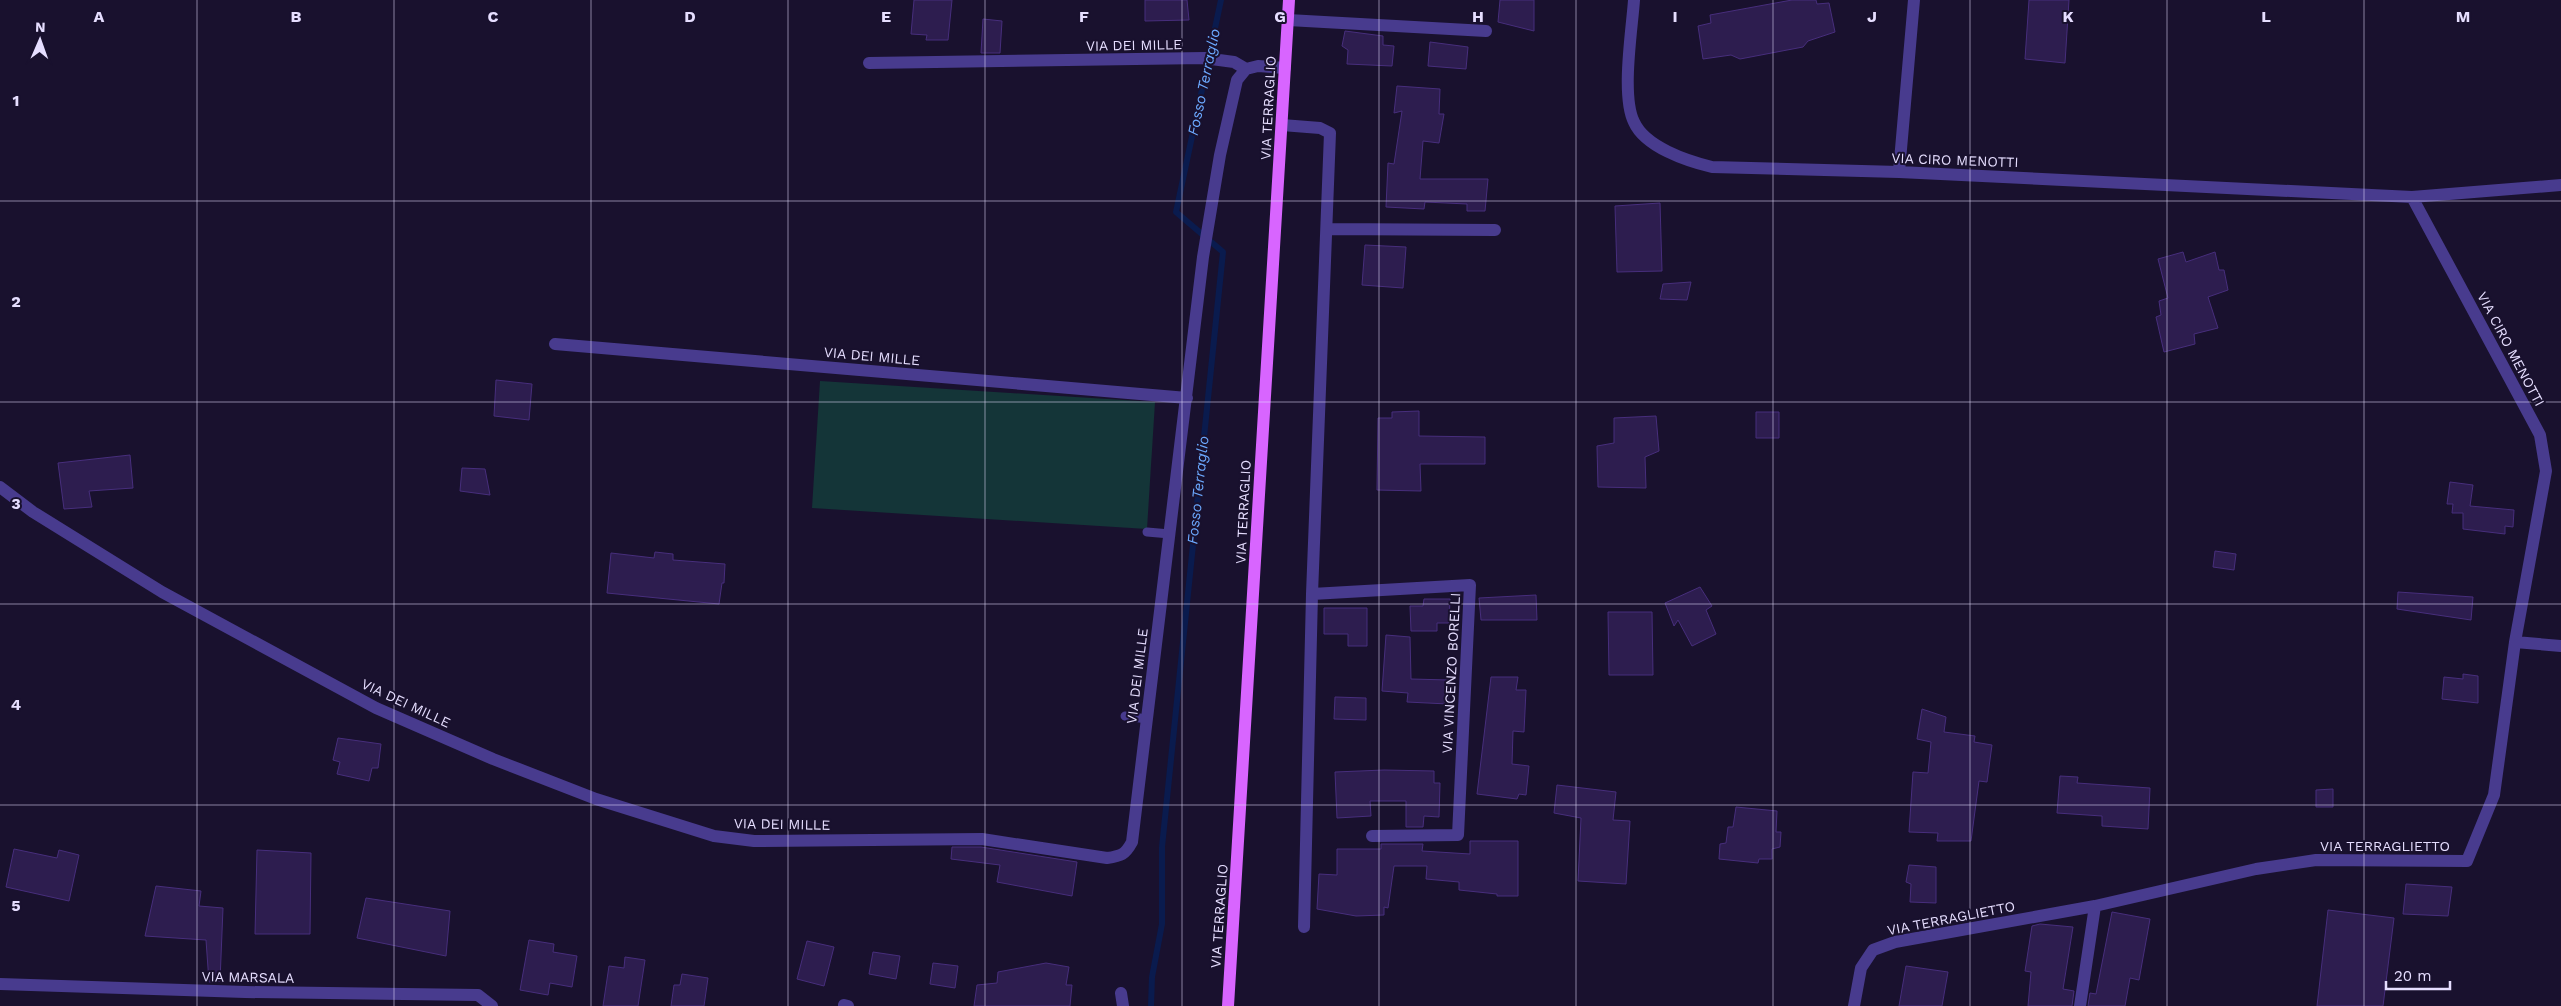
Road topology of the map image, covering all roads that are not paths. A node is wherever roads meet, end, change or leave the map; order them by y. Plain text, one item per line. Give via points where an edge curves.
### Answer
1 (1289, 0) edge
2 (1634, 0) edge
3 (1914, 0) edge
4 (1288, 20) junction
5 (1486, 31) dead end
6 (869, 63) dead end
7 (1285, 68) junction
8 (1246, 69) junction
9 (1282, 126) junction
10 (1899, 172) junction
11 (2561, 185) edge
12 (2412, 197) junction
13 (1327, 229) junction
14 (1495, 230) dead end
15 (555, 344) dead end
16 (1187, 398) junction
17 (0, 487) edge
18 (1147, 532) dead end
19 (1170, 534) junction
20 (1312, 594) junction
21 (2515, 642) junction
22 (2561, 646) edge
23 (1125, 716) dead end
24 (1147, 719) junction
25 (1372, 836) dead end
26 (2095, 906) junction
27 (1304, 927) dead end
28 (0, 984) edge
29 (1121, 993) dead end
30 (492, 1006) edge
31 (1123, 1006) edge
32 (1228, 1006) edge
33 (1854, 1006) edge
34 (2080, 1006) edge

1 - 4 main road, VIA TERRAGLIO
2 - 10 street, VIA CIRO MENOTTI via 1628,91 1630,111 1637,128 1658,145 1681,159 1712,167
3 - 10 street
4 - 5 street
4 - 7 main road, VIA TERRAGLIO
6 - 8 street, VIA DEI MILLE via 1204,58 1234,62
7 - 8 street, VIA DEI MILLE via 1258,66
7 - 9 main road, VIA TERRAGLIO
8 - 16 street, VIA DEI MILLE via 1237,80 1208,222
9 - 13 street via 1320,128 1330,133
9 - 32 main road, VIA TERRAGLIO
10 - 12 street, VIA CIRO MENOTTI
11 - 12 street, VIA CIRO MENOTTI
12 - 21 street, VIA CIRO MENOTTI via 2540,435 2546,471
13 - 14 street
13 - 20 street
15 - 16 street, VIA DEI MILLE
16 - 19 street, VIA DEI MILLE
17 - 24 street, VIA DEI MILLE via 162,592 376,708 596,800 714,836 754,841 982,839 1107,858 1121,856 1126,854 1132,842
18 - 19 lane
19 - 24 street, VIA DEI MILLE
20 - 25 street, VIA VINCENZO BORELLI via 1470,585 1458,834
20 - 27 street
21 - 22 street
21 - 26 street, VIA TERRAGLIETTO via 2494,795 2467,861 2316,860 2256,869
23 - 24 lane
26 - 33 street, VIA TERRAGLIETTO via 1895,942 1873,950 1861,968
26 - 34 street
28 - 30 street, VIA MARSALA via 478,995
29 - 31 street

